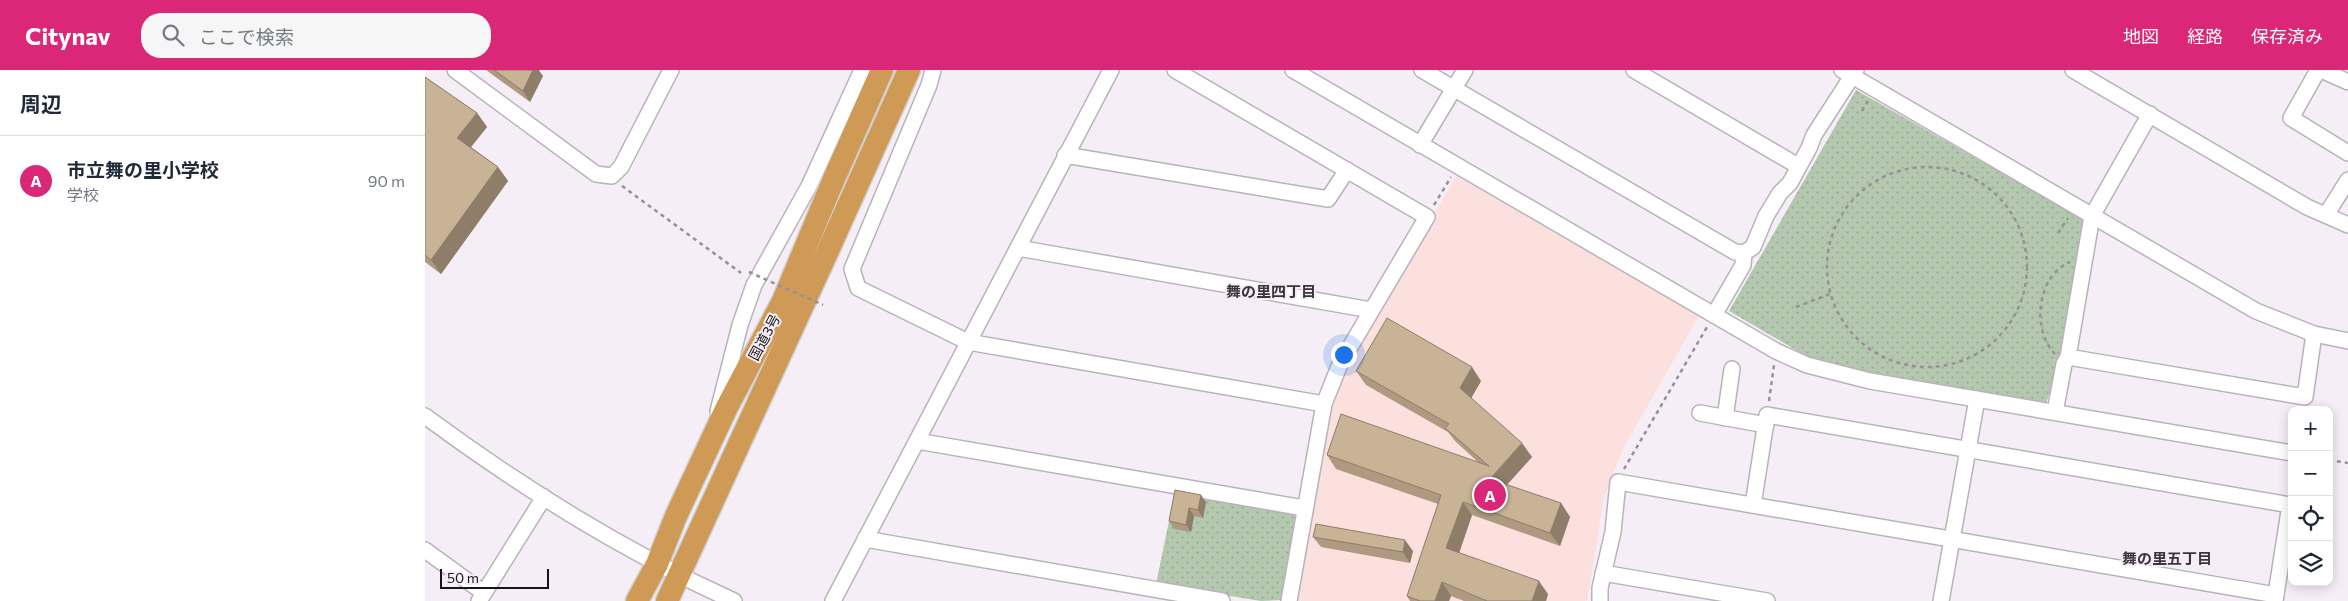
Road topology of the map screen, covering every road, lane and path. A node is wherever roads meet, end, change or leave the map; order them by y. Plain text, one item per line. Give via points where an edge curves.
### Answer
1 (455, 70) edge
2 (671, 70) edge
3 (862, 70) edge
4 (882, 70) edge
5 (909, 70) edge
6 (926, 70) edge
7 (933, 70) edge
8 (1111, 70) edge
9 (1175, 70) edge
10 (1293, 70) edge
11 (1422, 70) edge
12 (1465, 70) edge
13 (1634, 70) edge
14 (2073, 70) edge
15 (2319, 70) edge
16 (1850, 72) edge
17 (2348, 82) edge
18 (1454, 89) junction
19 (2150, 114) junction
20 (887, 116) junction
21 (1420, 145) junction
22 (2348, 153) edge
23 (1065, 155) junction
24 (1459, 165) junction
25 (1798, 166) junction
26 (1347, 170) junction
27 (612, 176) junction
28 (2348, 180) edge
29 (2326, 215) junction
30 (2092, 216) junction
31 (1427, 217) junction
32 (2348, 225) edge
33 (1018, 248) junction
34 (1744, 253) junction
35 (2085, 258) junction
36 (749, 272) dead end
37 (741, 273) dead end
38 (1830, 294) junction
39 (823, 305) dead end
40 (1796, 307) dead end
41 (1371, 310) junction
42 (1714, 315) junction
43 (2314, 334) junction
44 (2348, 340) edge
45 (968, 342) junction
46 (1776, 351) junction
47 (2068, 357) junction
48 (1732, 369) dead end
49 (1977, 399) junction
50 (1324, 404) junction
51 (2055, 412) junction
52 (1700, 414) dead end
53 (425, 416) edge
54 (1725, 418) junction
55 (1766, 420) junction
56 (917, 441) junction
57 (710, 444) junction
58 (1967, 449) junction
59 (2288, 452) edge
60 (2333, 461) edge
61 (2348, 463) edge
62 (1618, 482) junction
63 (544, 497) junction
64 (1753, 505) junction
65 (1305, 508) junction
66 (865, 539) junction
67 (1953, 539) junction
68 (425, 550) edge
69 (657, 564) junction
70 (1603, 573) junction
71 (680, 576) junction
72 (481, 597) edge
73 (2276, 598) edge
74 (637, 601) edge
75 (667, 601) edge
76 (733, 601) edge
77 (833, 601) edge
78 (1222, 601) edge
79 (1289, 601) edge
80 (1600, 601) edge
81 (1767, 601) edge
82 (1941, 601) edge

1 - 27 street via 596,174
2 - 27 street via 621,167
3 - 57 street via 809,186 754,285 740,325
4 - 57 highway, 国道3号 via 783,301
5 - 20 highway, 国道3号
6 - 20 highway via 911,93
7 - 45 street via 852,269 858,288
8 - 23 street
9 - 26 street
10 - 21 street
11 - 18 street
12 - 18 street
13 - 25 street
14 - 19 street
15 - 17 street
15 - 22 street via 2291,118
16 - 25 street
16 - 30 street
18 - 21 street
18 - 34 street via 1735,252
19 - 29 street via 2307,207
19 - 30 street
20 - 71 highway, 国道3号
21 - 24 street
23 - 26 street via 1328,199
23 - 33 street
24 - 31 path
24 - 42 street
25 - 34 street via 1766,216 1753,247
26 - 31 street
27 - 37 path
28 - 29 street
29 - 32 street
30 - 35 street
30 - 43 street via 2256,311
31 - 41 street
33 - 41 street
33 - 45 street
34 - 42 street via 1743,265
35 - 47 street
35 - 47 path via 2068,263 2056,272 2046,288 2041,307 2041,327 2048,346 2058,357
36 - 39 path, bridge
38 - 38 path via 1849,330 1884,359 1920,366 1961,361 1991,344 2017,312 2028,270 2020,227 1994,190 1964,173 1934,167 1892,173 1858,195 1836,224 1827,257
38 - 40 path
41 - 50 street via 1341,364
42 - 46 street
42 - 62 path
43 - 44 street
43 - 47 street via 2305,397
45 - 50 street
45 - 56 street
46 - 49 street via 1837,374
46 - 55 path
47 - 51 street
48 - 54 street
49 - 51 street
49 - 58 street
50 - 65 street
51 - 59 street
52 - 54 street
53 - 63 street
54 - 55 street
55 - 58 street
55 - 64 street
56 - 65 street
56 - 66 street
57 - 69 highway, 国道3号
58 - 67 street
58 - 73 street via 2290,505
60 - 61 path
62 - 64 street
62 - 70 street via 1613,532
63 - 69 street
63 - 72 street
64 - 67 street
65 - 79 street
66 - 77 street
66 - 78 street
67 - 73 street
67 - 82 street
68 - 72 street
69 - 71 street
69 - 74 highway, 国道3号
70 - 80 street
70 - 81 street
71 - 75 highway, 国道3号
71 - 76 street

